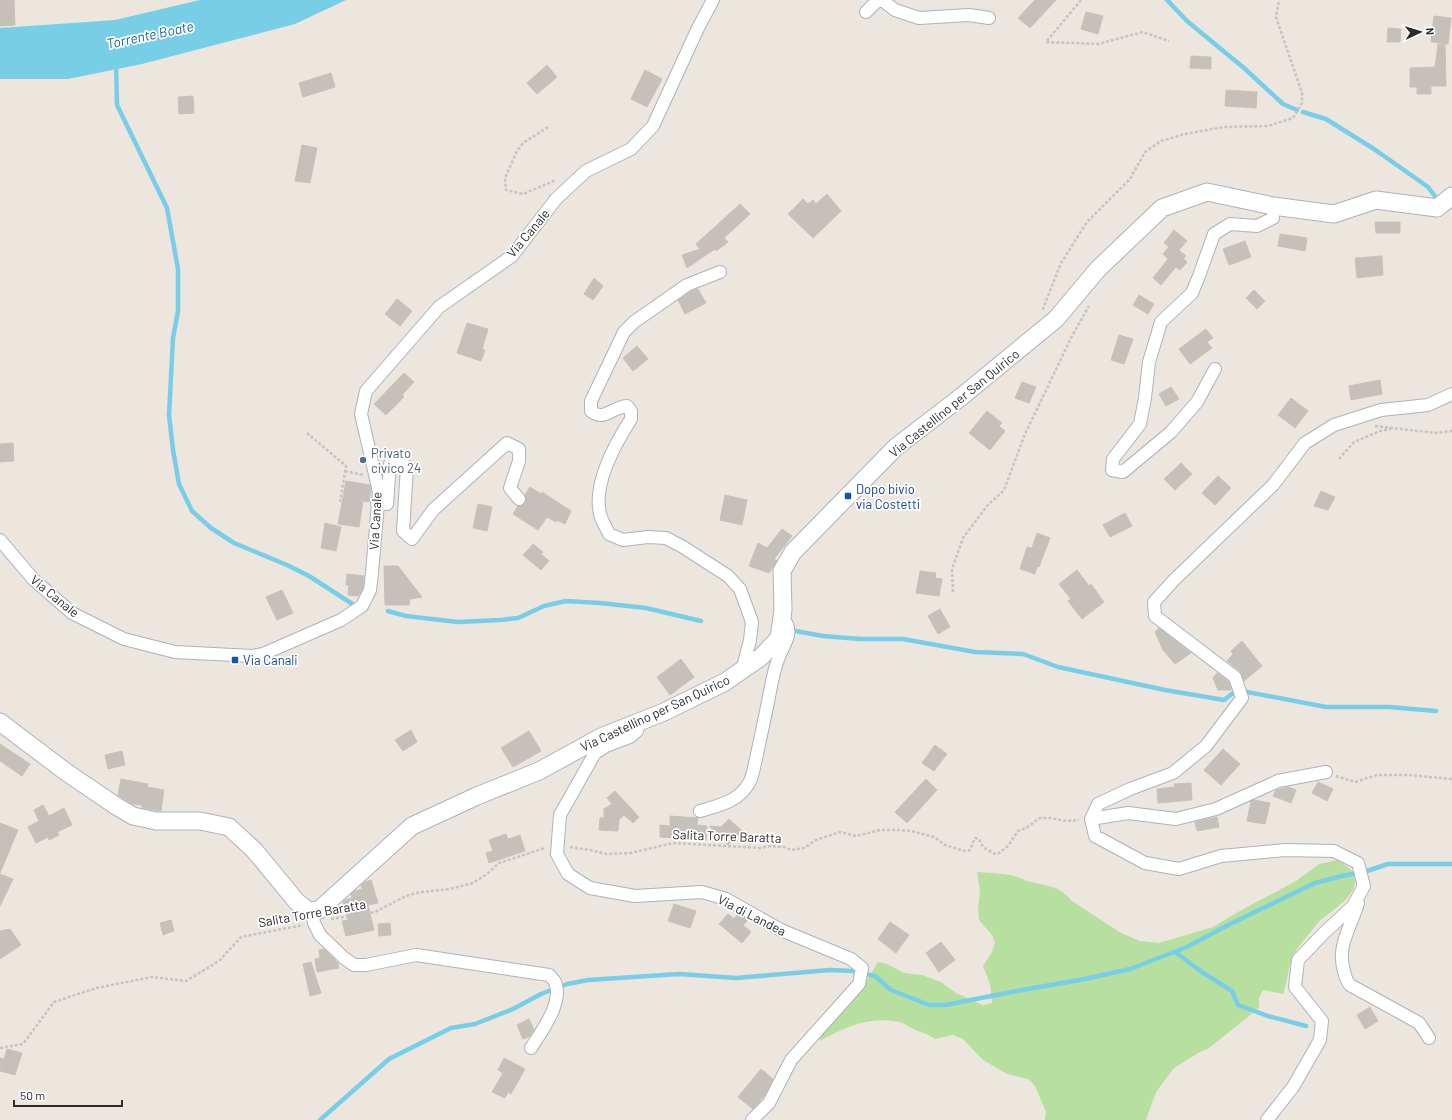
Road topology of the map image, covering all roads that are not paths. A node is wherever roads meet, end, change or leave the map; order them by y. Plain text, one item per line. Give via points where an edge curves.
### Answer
1 (713, 0) edge
2 (878, 0) edge
3 (882, 0) edge
4 (866, 12) dead end
5 (989, 18) dead end
6 (1452, 196) edge
7 (1273, 206) junction
8 (720, 272) dead end
9 (1214, 368) dead end
10 (1452, 394) edge
11 (519, 499) dead end
12 (377, 503) junction
13 (0, 540) edge
14 (782, 617) junction
15 (742, 671) junction
16 (640, 721) junction
17 (0, 722) edge
18 (1326, 772) road end
19 (700, 811) dead end
20 (1091, 818) junction
21 (1359, 895) junction
22 (313, 916) junction
23 (1429, 1038) dead end
24 (531, 1048) dead end
25 (752, 1120) edge
26 (1267, 1120) edge

1 - 12 street, Via Canale via 653,126 631,149 586,171 556,199 512,256 439,307 366,391 361,414 378,492
2 - 4 street
3 - 5 street via 895,10 919,18 969,15
6 - 7 street, Via Castellino per San Quirico via 1437,208 1376,200 1334,214
7 - 9 street via 1274,218 1257,226 1230,224 1214,234 1192,293 1161,322 1149,362 1140,424 1112,459 1112,470 1123,472 1171,432 1197,402
7 - 14 street, Via Castellino per San Quirico via 1207,192 1162,208 1098,268 1056,319 896,447 793,552 782,571
8 - 15 street via 687,285 634,322 624,332 590,401 591,411 595,415 604,415 619,406 627,406 631,411 631,419 606,463 599,497 601,516 609,534 624,540 666,538 728,576 740,589 752,622
10 - 20 street via 1428,405 1381,410 1334,425 1305,443 1273,485 1154,602 1155,616 1235,677 1242,698 1206,746 1173,773 1098,804
11 - 12 street via 510,488 519,461 519,449 507,443 433,510 412,539 403,531 407,467 398,458 390,464 387,504
12 - 13 street, Via Canale via 370,590 362,606 341,620 276,649 252,656 175,652 124,638 72,613 33,579
14 - 15 street, Via Castellino per San Quirico via 779,638 761,658
14 - 19 street via 789,634 771,686 750,782 742,793 727,803
15 - 16 street, Via Castellino per San Quirico via 726,682
16 - 22 street, Via Castellino per San Quirico via 601,737 539,771 476,796 412,826
16 - 25 street, Via di Landea via 637,731 630,737 595,753 560,815 558,854 568,874 590,888 635,896 702,892 714,895 726,899 781,930 851,959 862,968 858,984 791,1060 769,1103
17 - 22 street via 66,772 133,816 156,821 200,821 229,827 254,850 297,902
18 - 20 street via 1278,781 1216,810 1176,819 1128,813
20 - 21 street via 1096,836 1145,863 1179,870 1221,856 1285,850 1334,851 1358,863 1364,886
21 - 23 street via 1343,942 1342,964 1347,982 1419,1023
21 - 26 street via 1353,906 1298,960 1295,987 1322,1021 1320,1040 1293,1087
22 - 24 street via 320,935 354,965 416,955 549,975 555,982 557,993 555,1008

